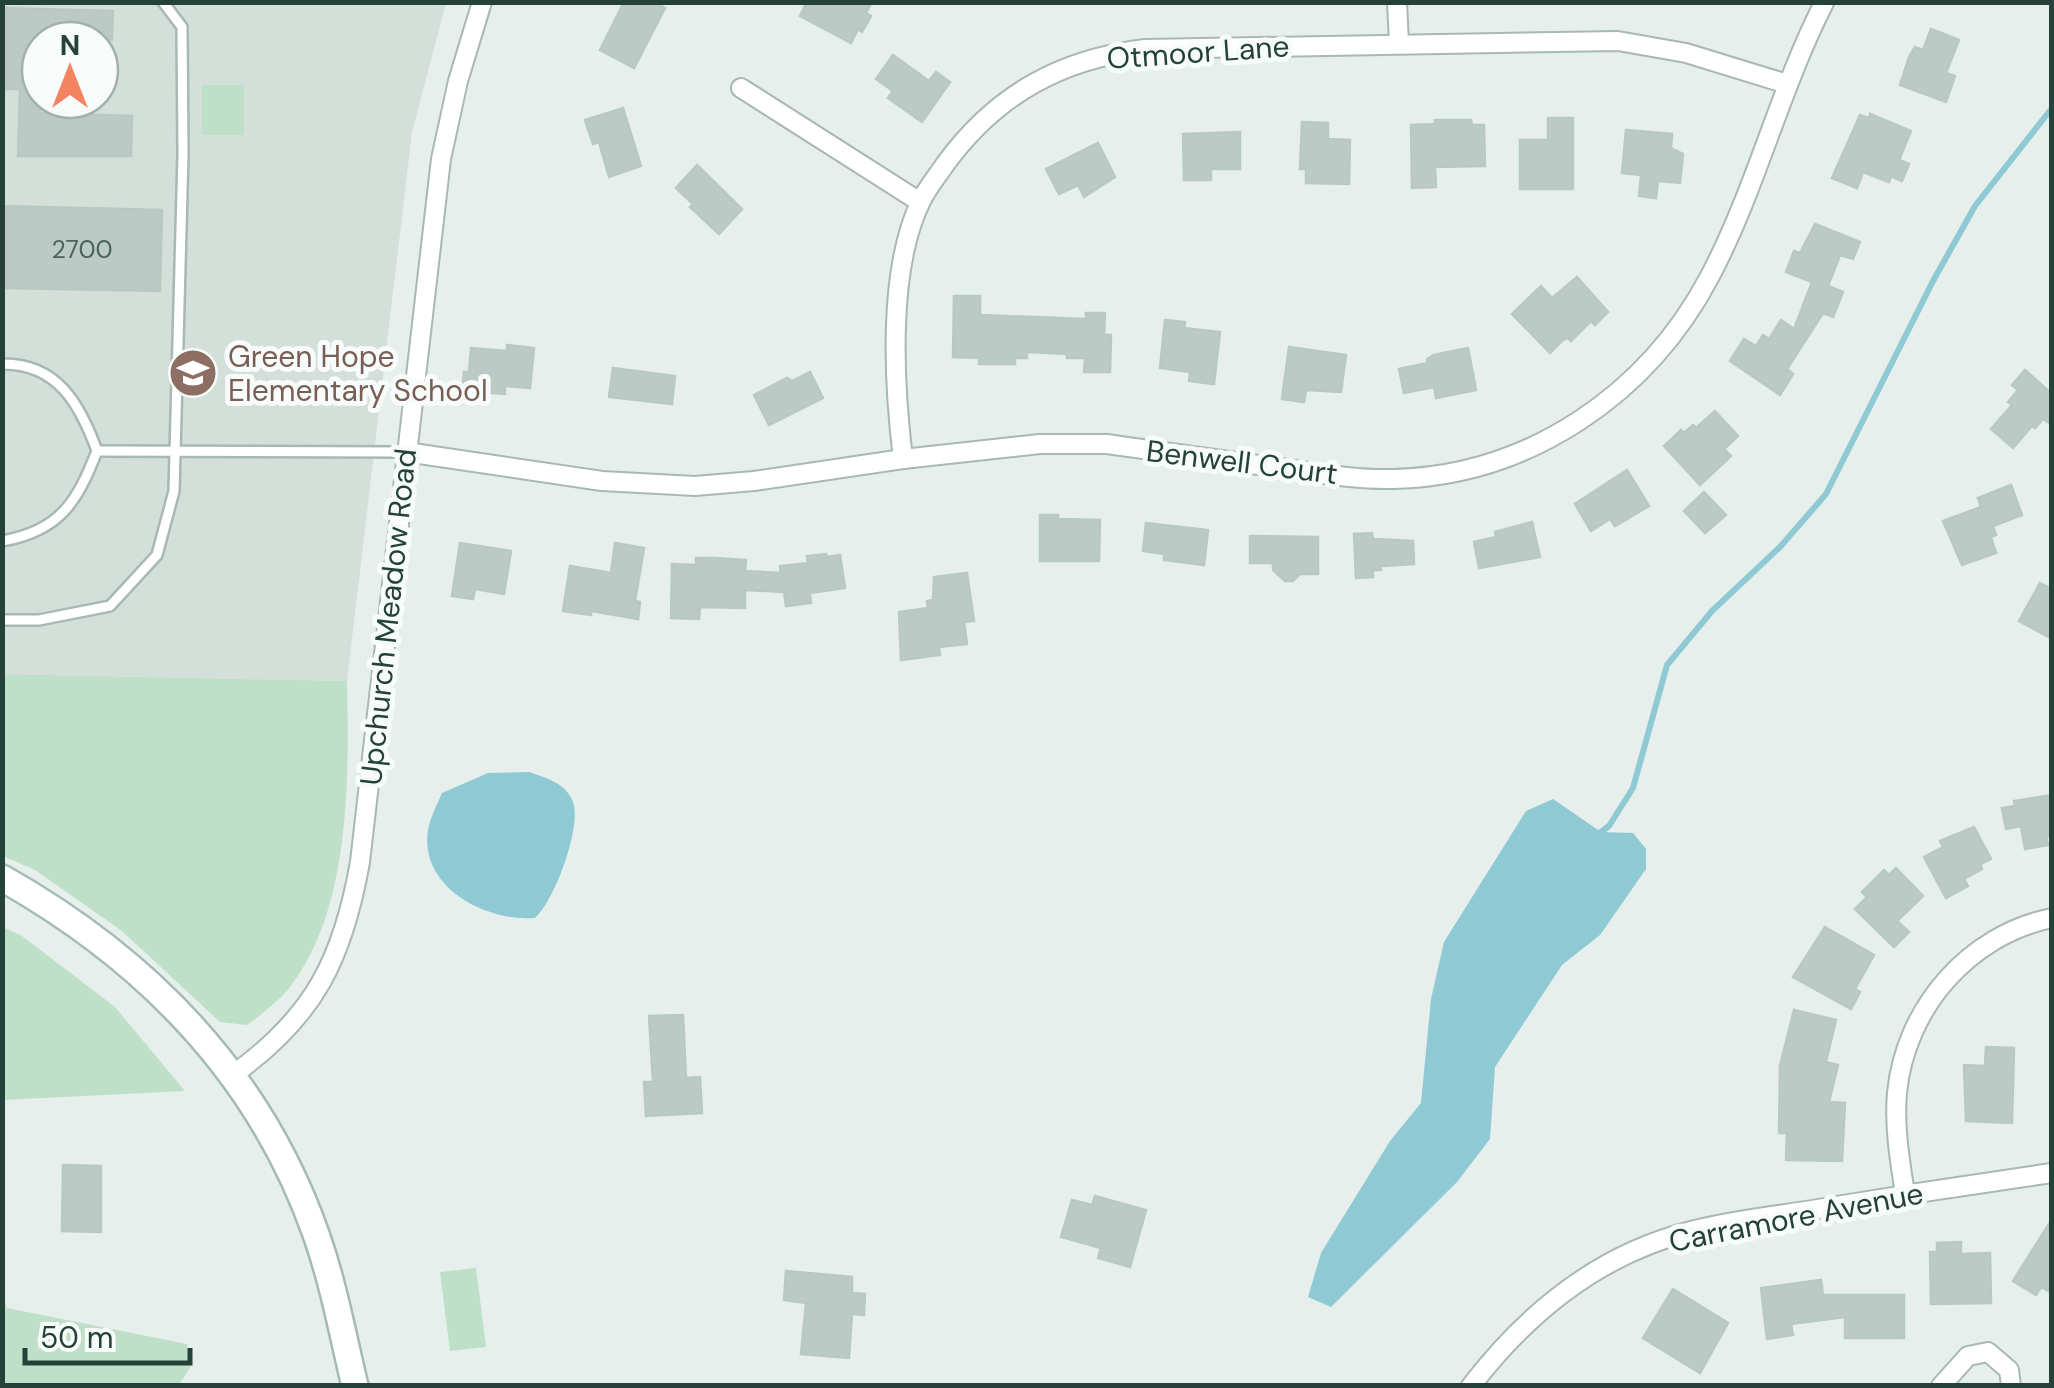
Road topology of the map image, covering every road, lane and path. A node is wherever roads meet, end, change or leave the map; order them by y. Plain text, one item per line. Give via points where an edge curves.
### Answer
1 (163, 2) edge
2 (482, 2) edge
3 (1397, 2) edge
4 (1824, 4) edge
5 (1398, 43) junction
6 (1788, 84) junction
7 (741, 88) dead end
8 (920, 202) junction
9 (2, 364) edge
10 (97, 450) junction
11 (406, 452) junction
12 (174, 453) junction
13 (903, 459) junction
14 (2, 541) edge
15 (2, 620) edge
16 (2, 878) edge
17 (2052, 918) edge
18 (234, 1074) junction
19 (2052, 1172) edge
20 (1905, 1194) junction
21 (354, 1386) edge
22 (1470, 1386) edge
23 (1941, 1386) edge
24 (2011, 1386) edge

1 - 12 lane via 182,26
2 - 11 street, Upchurch Meadow Road via 441,159
3 - 5 street
4 - 6 street, Benwell Court
5 - 6 street, Otmoor Lane via 1618,41 1686,53
5 - 8 street, Otmoor Lane via 1106,54 1003,102 962,142
6 - 13 street, Benwell Court via 1718,260 1688,314 1622,390 1535,446 1460,470 1394,479 1092,444
7 - 8 street
8 - 13 street, Otmoor Lane via 897,314
9 - 10 lane via 22,364 62,384
10 - 12 lane
10 - 14 lane via 65,514 23,538
11 - 12 lane
11 - 13 street, Benwell Court via 652,486 754,482
11 - 18 street, Upchurch Meadow Road via 352,909 315,994 287,1030
12 - 15 lane via 174,491 157,555 110,606
16 - 18 street via 132,966
17 - 20 street via 1988,943 1920,1015 1896,1098
18 - 21 street via 292,1176 316,1234
19 - 20 street, Carramore Avenue
20 - 22 street, Carramore Avenue via 1689,1232 1626,1255 1541,1309
23 - 24 street via 1968,1356 1988,1352 2009,1370

